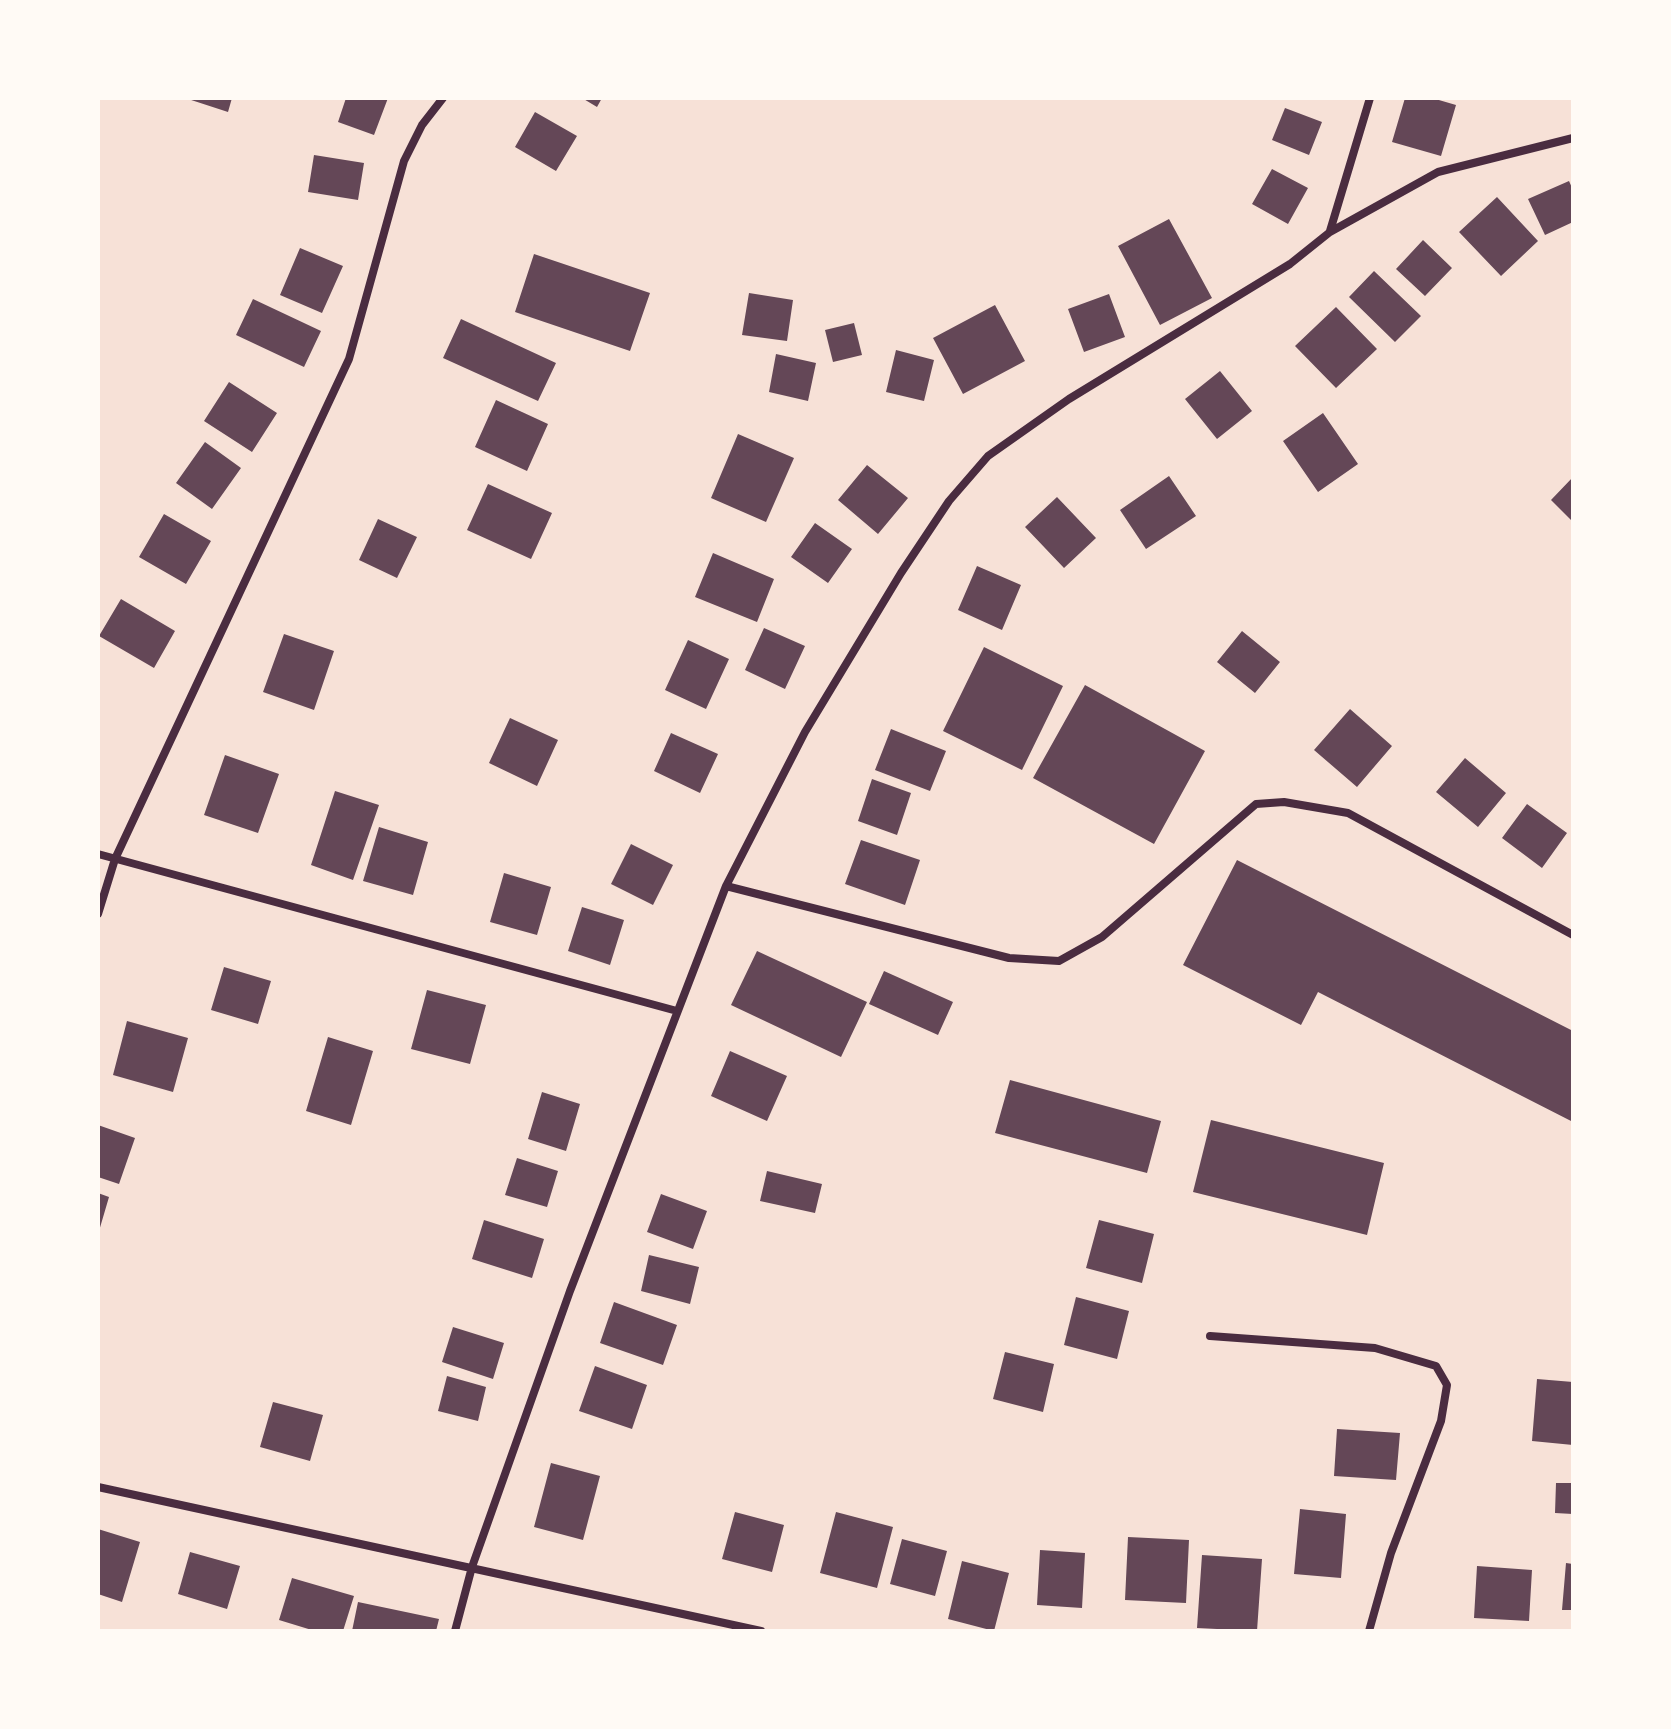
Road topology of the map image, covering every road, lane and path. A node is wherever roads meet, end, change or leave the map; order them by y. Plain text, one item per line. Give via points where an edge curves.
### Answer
1 (443, 98) edge
2 (1370, 98) edge
3 (1573, 138) edge
4 (1330, 232) junction
5 (98, 854) edge
6 (115, 859) junction
7 (726, 886) junction
8 (98, 914) edge
9 (1573, 924) edge
10 (1570, 933) edge
11 (677, 1011) junction
12 (1210, 1336) dead end
13 (98, 1487) edge
14 (472, 1567) junction
15 (455, 1631) edge
16 (761, 1631) edge
17 (1369, 1631) edge

1 - 6 street via 404,161 349,359
2 - 4 street
3 - 4 street via 1438,172
4 - 7 street via 1290,264 1069,399 988,456 949,501 901,573 805,732
5 - 6 street
6 - 8 street
6 - 11 street
7 - 10 street via 1009,958 1059,961 1102,937 1256,804 1284,802 1348,813
7 - 11 street
9 - 10 street
11 - 14 street
12 - 17 street via 1375,1348 1436,1366 1447,1385 1441,1421 1391,1553
13 - 14 street
14 - 15 street
14 - 16 street

